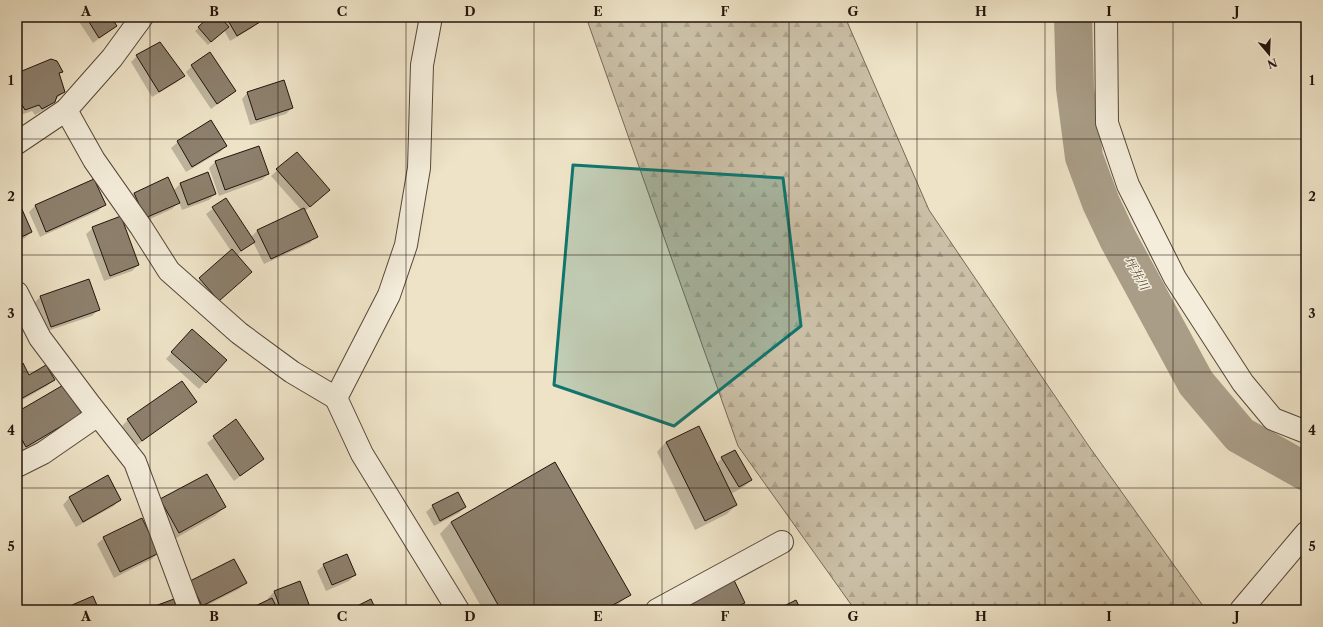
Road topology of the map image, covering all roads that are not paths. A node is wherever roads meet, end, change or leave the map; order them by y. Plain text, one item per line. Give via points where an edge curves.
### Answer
1 (142, 17) edge
2 (431, 17) edge
3 (1106, 17) edge
4 (66, 110) junction
5 (18, 140) edge
6 (17, 293) edge
7 (336, 398) junction
8 (98, 415) junction
9 (1306, 432) edge
10 (17, 466) edge
11 (1306, 532) edge
12 (782, 542) dead end
13 (190, 610) edge
14 (458, 610) edge
15 (656, 610) edge
16 (1241, 610) edge

1 - 4 street via 112,58
2 - 7 street via 422,65 419,168 406,245 389,295
3 - 9 street via 1107,123 1128,185 1175,278 1243,383 1273,419
4 - 5 street
4 - 7 street via 94,160 169,271 239,333 292,372
6 - 8 street via 40,338
7 - 14 street via 362,454
8 - 10 street via 43,453
8 - 13 street via 135,462
11 - 16 street
12 - 15 street

